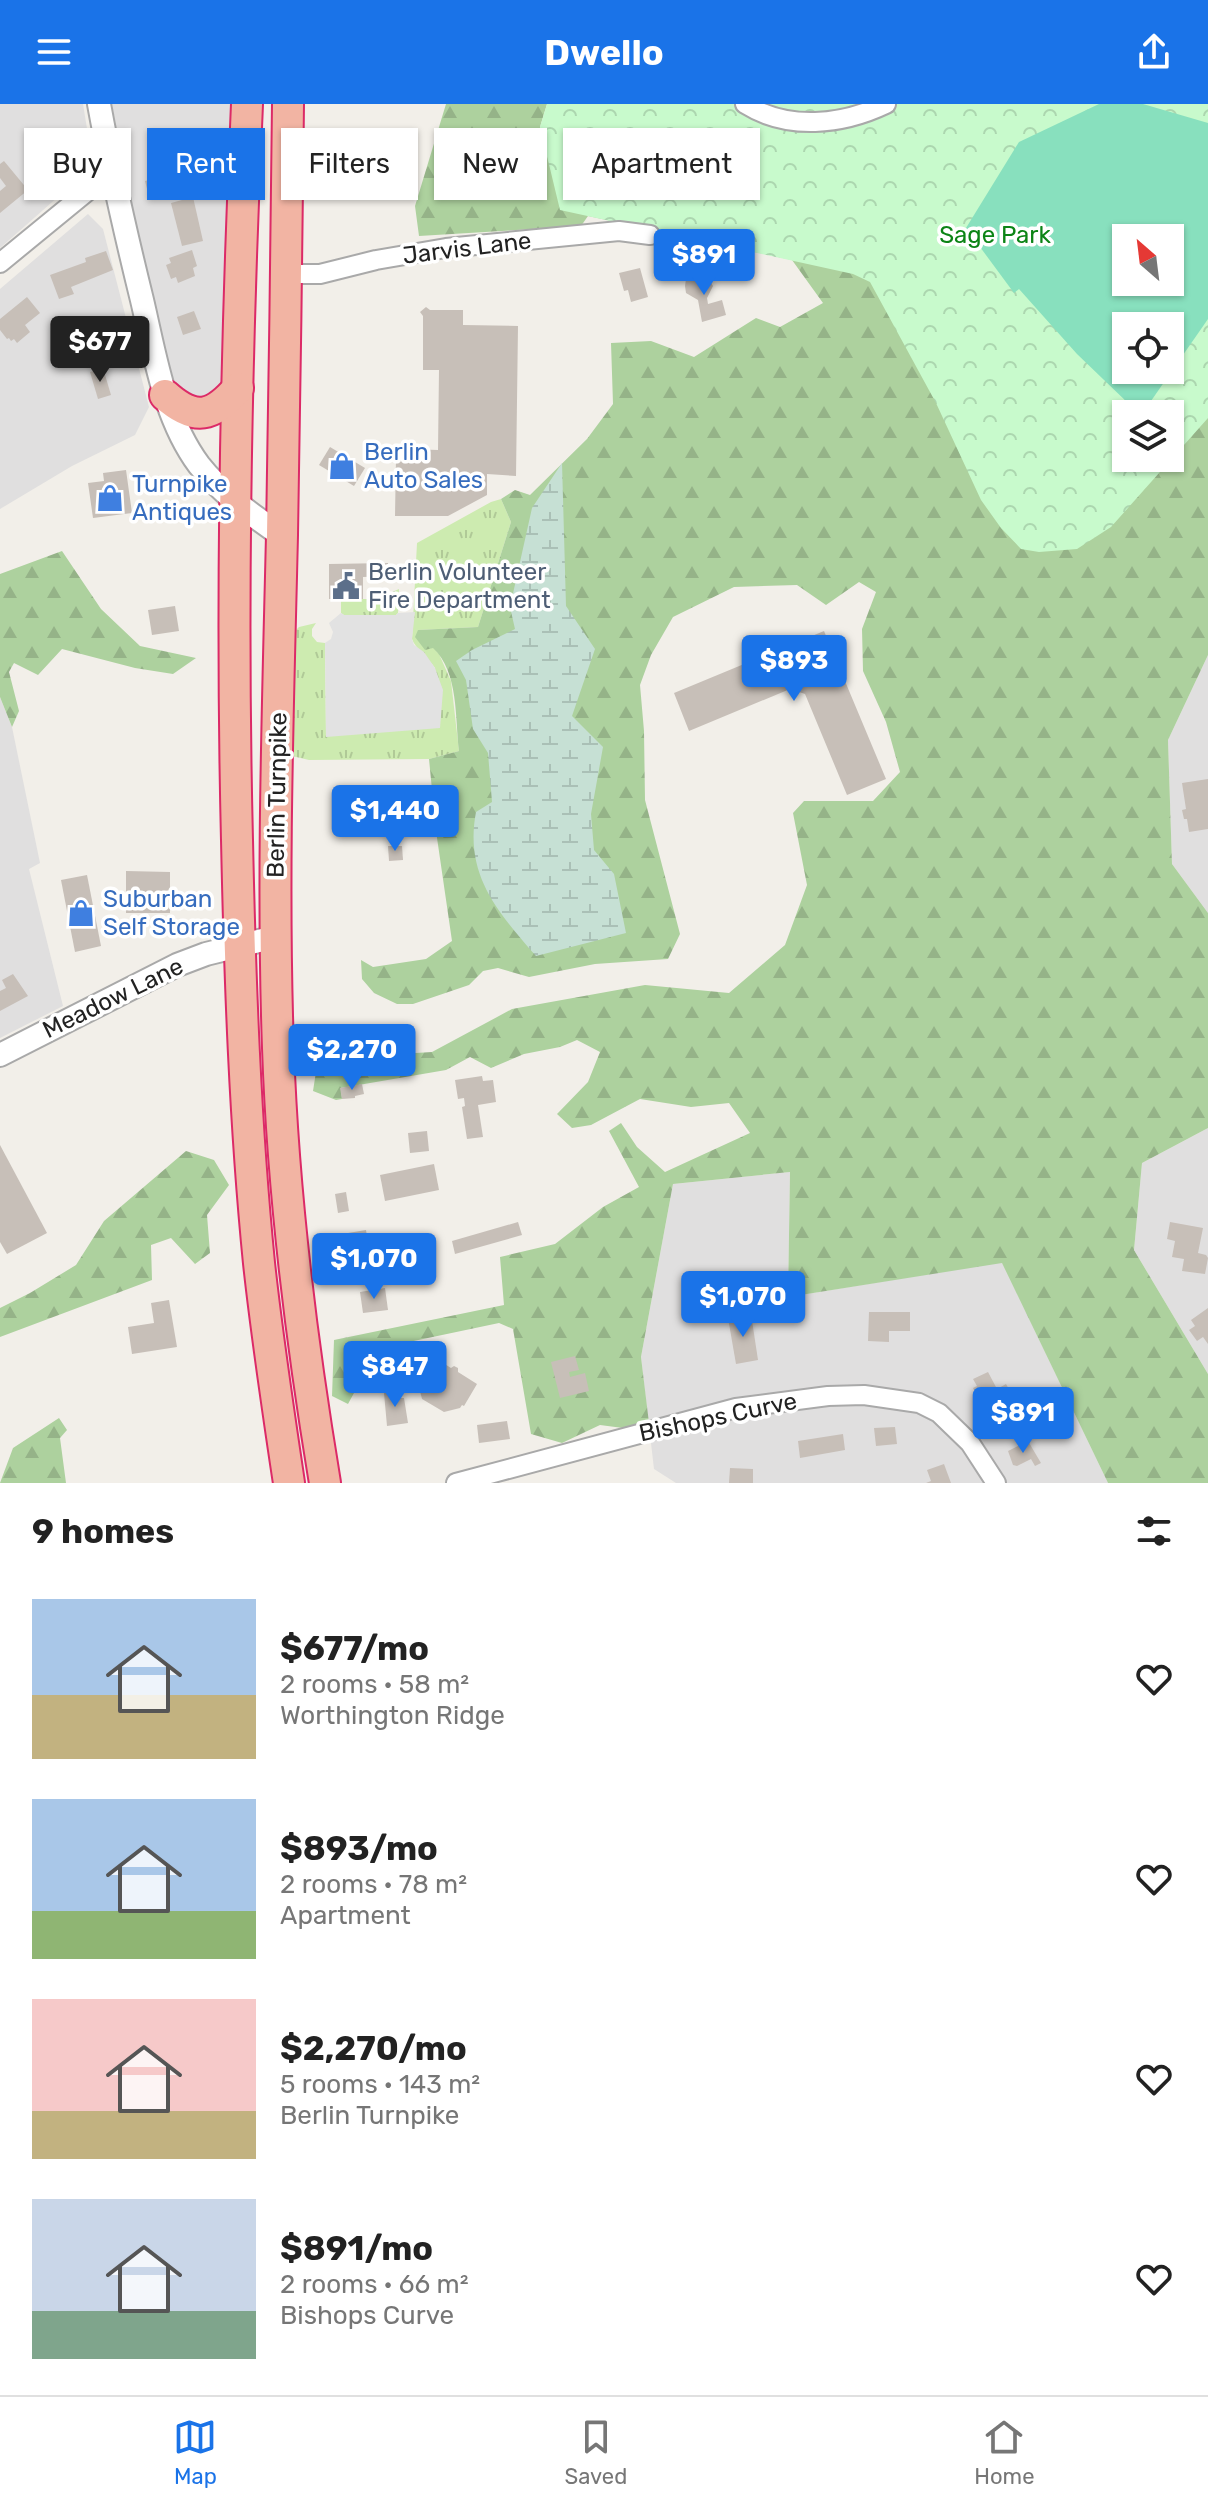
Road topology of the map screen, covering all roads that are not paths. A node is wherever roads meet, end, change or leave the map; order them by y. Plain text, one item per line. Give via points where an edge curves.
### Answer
1 (99, 104) edge
2 (247, 104) edge
3 (288, 104) edge
4 (745, 104) edge
5 (886, 104) edge
6 (103, 128) edge
7 (77, 200) edge
8 (118, 200) edge
9 (650, 235) dead end
10 (0, 263) edge
11 (285, 274) junction
12 (238, 388) junction
13 (165, 395) junction
14 (235, 503) junction
15 (282, 536) junction
16 (275, 937) junction
17 (239, 945) junction
18 (0, 1055) edge
19 (289, 1483) edge
20 (325, 1483) edge
21 (456, 1483) edge
22 (996, 1483) edge

1 - 6 street
2 - 12 highway, Berlin Turnpike
3 - 11 highway, Berlin Turnpike
4 - 5 street via 774,117 816,122
7 - 10 street
8 - 13 street
9 - 11 street, Jarvis Lane via 619,231 446,248 320,274
11 - 15 highway, Berlin Turnpike
12 - 13 highway via 203,414 191,413
12 - 14 highway, Berlin Turnpike
13 - 14 street via 198,463
14 - 15 street
14 - 17 highway, Berlin Turnpike
15 - 16 highway, Berlin Turnpike
16 - 17 street, Meadow Lane
16 - 20 highway, Berlin Turnpike via 286,1182 302,1337
17 - 18 street, Meadow Lane via 177,965
17 - 19 highway, Berlin Turnpike via 259,1262
21 - 22 street, Bishops Curve via 736,1408 864,1395 919,1403 939,1413 970,1443

